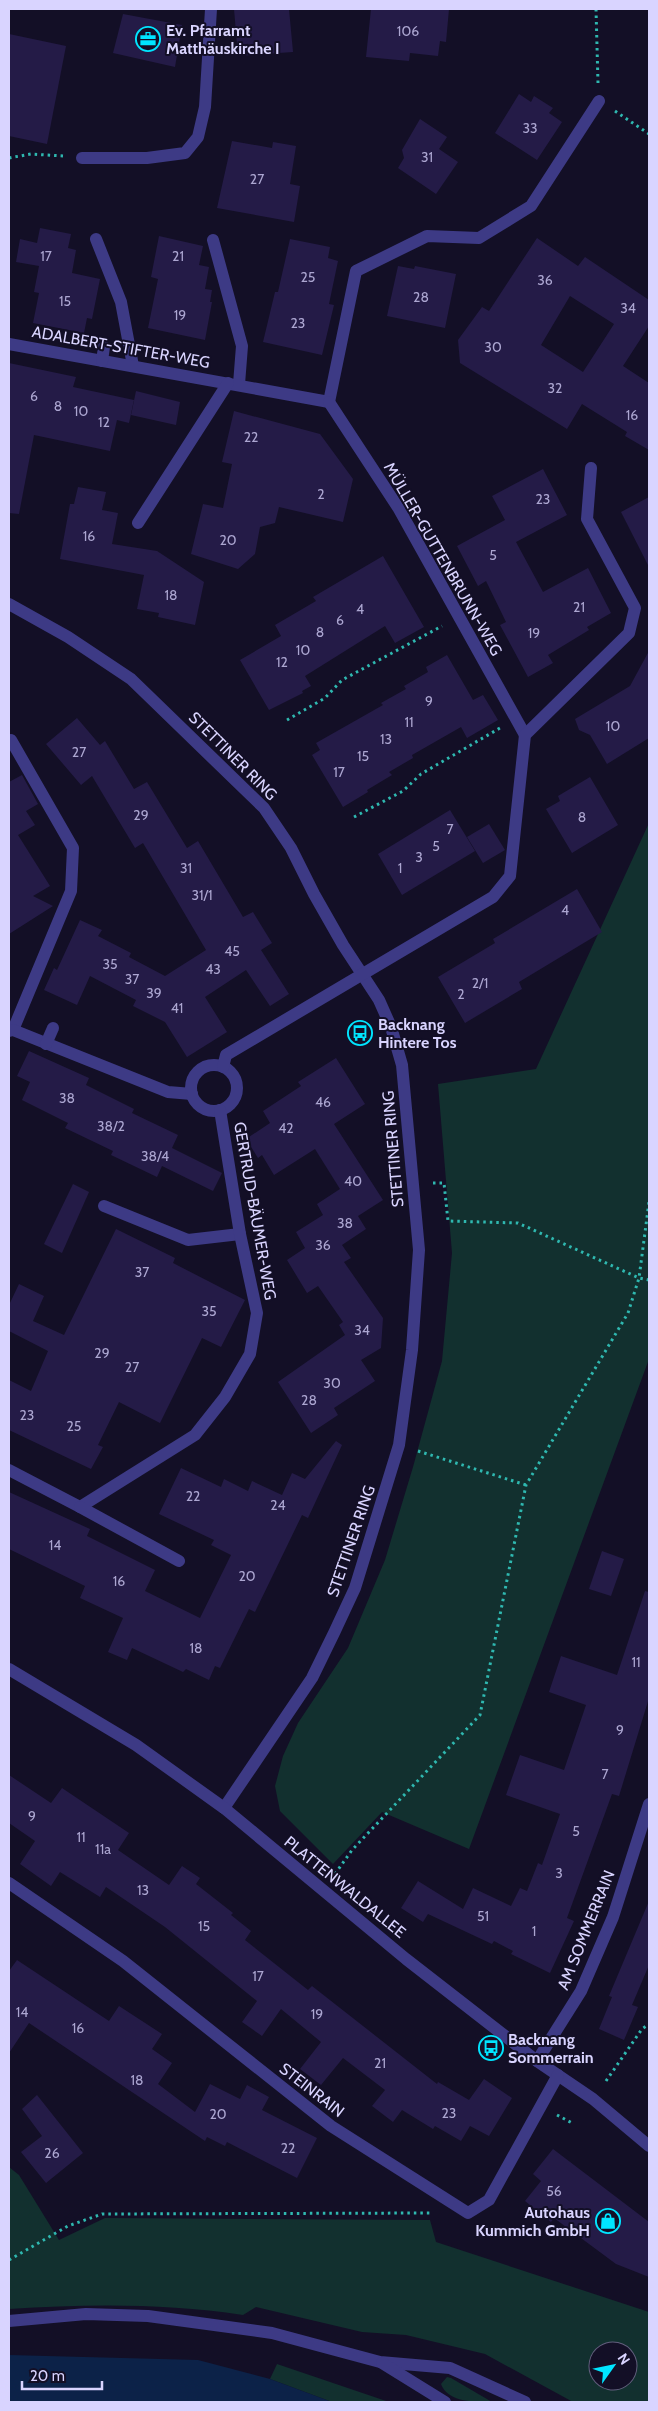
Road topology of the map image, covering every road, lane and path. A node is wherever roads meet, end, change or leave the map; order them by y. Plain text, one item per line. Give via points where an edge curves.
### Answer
1 (210, 9) edge
2 (596, 9) edge
3 (599, 100) junction
4 (649, 134) edge
5 (9, 158) edge
6 (82, 158) joint
7 (96, 240) dead end
8 (213, 240) dead end
9 (9, 344) edge
10 (104, 347) dead end
11 (102, 360) junction
12 (133, 366) junction
13 (234, 383) junction
14 (329, 402) junction
15 (591, 468) dead end
16 (138, 523) dead end
17 (9, 604) edge
18 (459, 616) junction
19 (515, 719) junction
20 (287, 720) dead end
21 (525, 735) junction
22 (11, 740) dead end
23 (354, 817) dead end
24 (362, 973) junction
25 (53, 1028) dead end
26 (11, 1030) edge
27 (46, 1044) junction
28 (223, 1067) junction
29 (192, 1094) junction
30 (220, 1110) junction
31 (444, 1183) dead end
32 (649, 1202) edge
33 (104, 1206) dead end
34 (240, 1234) junction
35 (639, 1278) junction
36 (649, 1280) edge
37 (399, 1445) junction
38 (9, 1470) edge
39 (526, 1485) junction
40 (80, 1506) junction
41 (178, 1561) dead end
42 (9, 1669) edge
43 (649, 1804) edge
44 (224, 1808) junction
45 (9, 1883) edge
46 (323, 1891) junction
47 (649, 2024) edge
48 (537, 2061) junction
49 (558, 2075) junction
50 (606, 2081) dead end
51 (649, 2146) edge
52 (468, 2213) junction
53 (9, 2260) edge
54 (9, 2321) edge
55 (380, 2362) junction
56 (445, 2402) edge
57 (526, 2402) edge

1 - 6 street via 205,107 198,137 185,153 147,158
2 - 3 path
3 - 4 path
3 - 14 street via 531,206 479,238 427,236 399,243 356,271
5 - 6 path via 32,154
7 - 12 street via 121,302
8 - 13 street via 242,346
9 - 11 street, ADALBERT-STIFTER-WEG
10 - 11 street
11 - 12 street, ADALBERT-STIFTER-WEG
12 - 13 street, ADALBERT-STIFTER-WEG
13 - 14 street, ADALBERT-STIFTER-WEG via 280,386
13 - 16 street, ADALBERT-STIFTER-WEG
14 - 18 street, MÜLLER-GUTTENBRUNN-WEG
15 - 21 street via 587,519 635,608 629,633
17 - 24 street, STETTINER RING via 68,637 131,679 264,808 292,848 314,894
18 - 19 street, MÜLLER-GUTTENBRUNN-WEG
18 - 20 path via 342,680 325,698
19 - 21 street, MÜLLER-GUTTENBRUNN-WEG
19 - 23 path via 420,774 403,791
21 - 24 street via 510,876 493,897
22 - 26 street via 72,848 71,892
24 - 28 street via 226,1055
24 - 37 street, STETTINER RING via 391,1027 402,1065 419,1250 412,1350
25 - 27 street
26 - 27 street
27 - 29 street via 168,1092
28 - 29 street via 202,1069 193,1080
28 - 30 street via 233,1076 237,1090 232,1103
29 - 30 street via 194,1100 206,1109
30 - 34 street, GERTRUD-BÄUMER-WEG
31 - 35 path via 448,1221 518,1223
32 - 35 path
33 - 34 street via 188,1240
34 - 40 street, GERTRUD-BÄUMER-WEG via 257,1313 250,1354 224,1397 194,1436
35 - 36 path
35 - 39 path via 628,1312
37 - 39 path
37 - 44 street, STETTINER RING via 355,1588 334,1633 312,1678
38 - 40 street
39 - 46 path via 480,1715 352,1850
40 - 41 street
42 - 44 street, PLATTENWALDALLEE via 136,1745
43 - 48 street, AM SOMMERRAIN via 613,1917 581,1992
44 - 46 street, PLATTENWALDALLEE
45 - 52 street, STEINRAIN via 123,1961 331,2126
46 - 48 street, PLATTENWALDALLEE
47 - 50 path via 642,2029
48 - 49 street, PLATTENWALDALLEE
49 - 51 street, PLATTENWALDALLEE via 593,2099
49 - 52 street via 489,2200
52 - 53 path via 102,2214 68,2226
54 - 55 street via 86,2314 148,2316 272,2333
55 - 56 street
55 - 57 street via 450,2368

